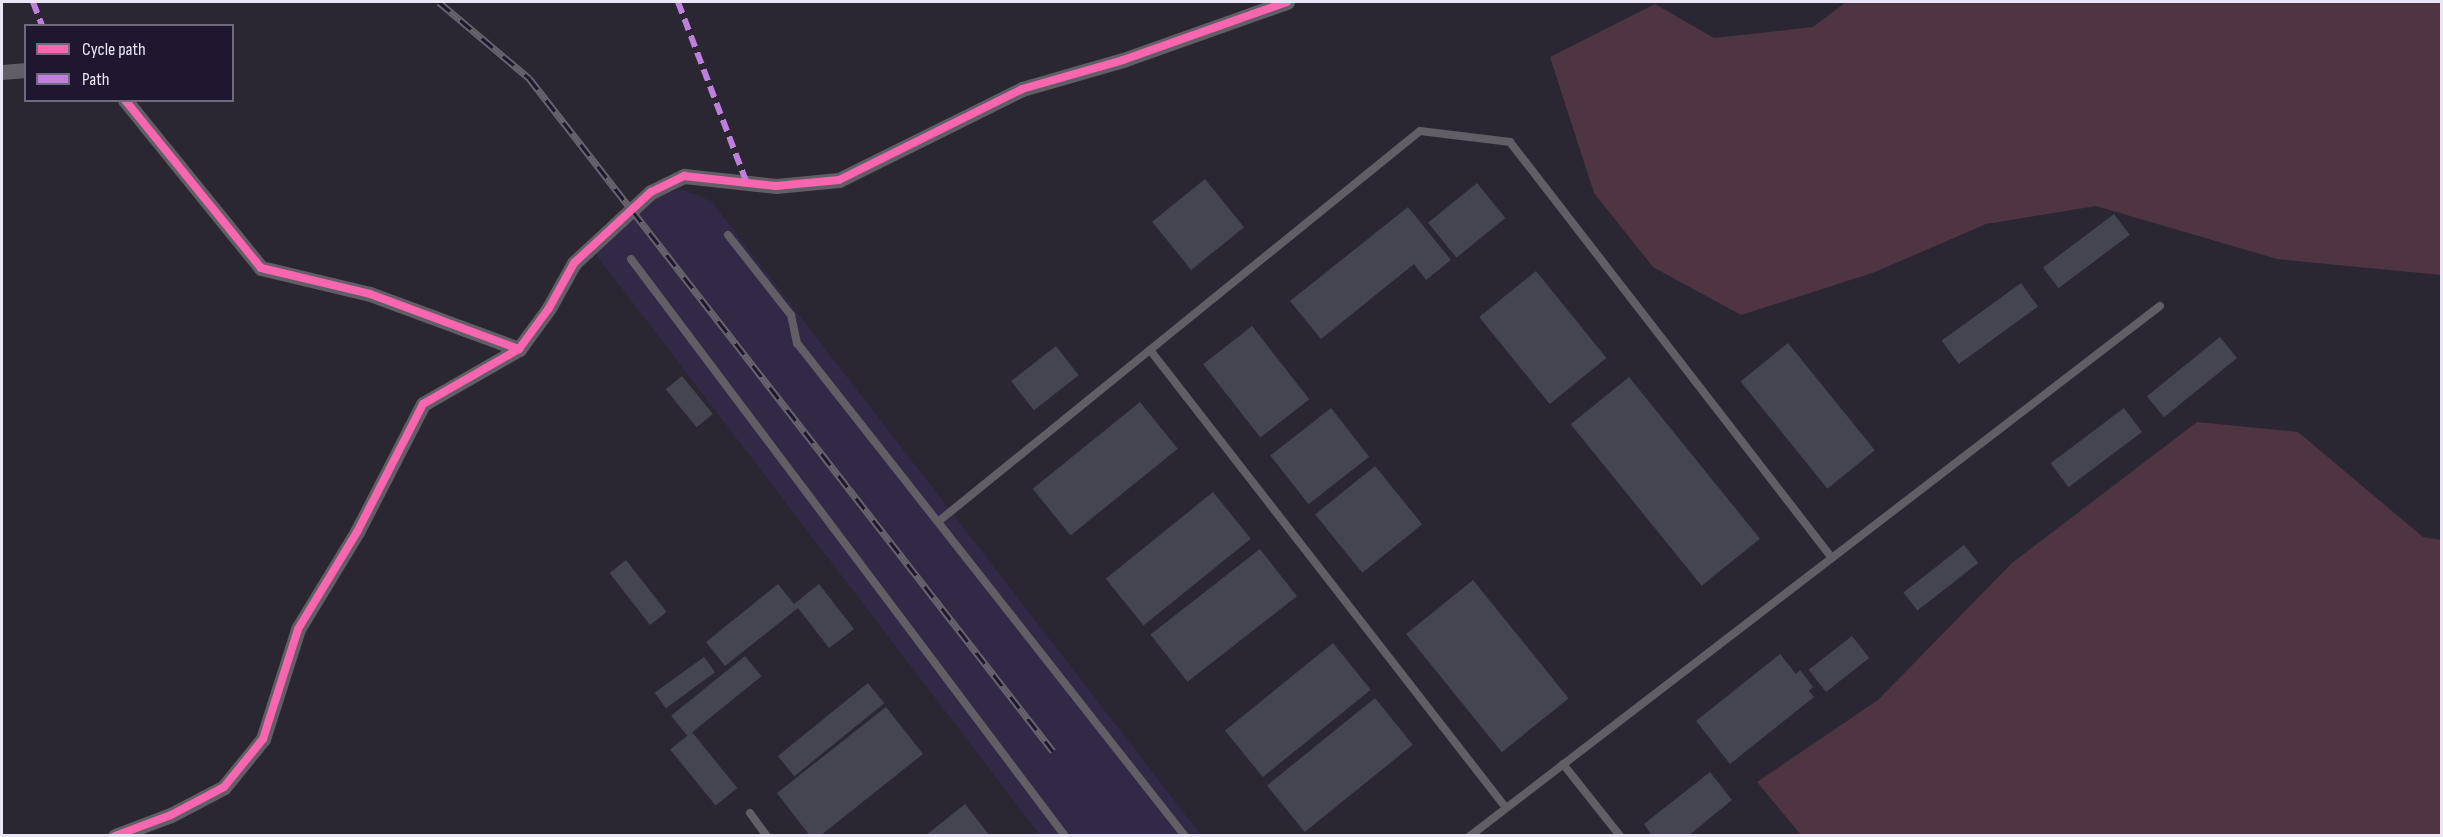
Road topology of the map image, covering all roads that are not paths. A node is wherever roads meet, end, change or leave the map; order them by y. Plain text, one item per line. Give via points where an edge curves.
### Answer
1 (1287, 2) edge
2 (24, 70) edge
3 (2, 72) edge
4 (126, 102) edge
5 (728, 235) dead end
6 (631, 260) dead end
7 (2160, 306) dead end
8 (519, 349) junction
9 (1150, 350) junction
10 (939, 521) junction
11 (1832, 558) junction
12 (1563, 764) junction
13 (1506, 808) junction
14 (750, 813) dead end
15 (115, 836) edge
16 (767, 836) edge
17 (1065, 836) edge
18 (1185, 836) edge
19 (1470, 836) edge
20 (1620, 836) edge

1 - 8 street via 1123,60 1022,88 839,180 776,186 684,176 651,192 574,262 549,308
2 - 3 street
4 - 8 street via 261,268 370,294
5 - 10 lane via 791,315 796,343
6 - 17 lane
7 - 11 lane
8 - 15 street via 423,404 357,532 298,629 263,739 224,787 171,815
9 - 10 lane
9 - 11 lane via 1420,131 1510,142
9 - 13 lane
10 - 18 lane
11 - 12 lane
12 - 13 lane
12 - 20 lane
13 - 19 lane
14 - 16 lane

